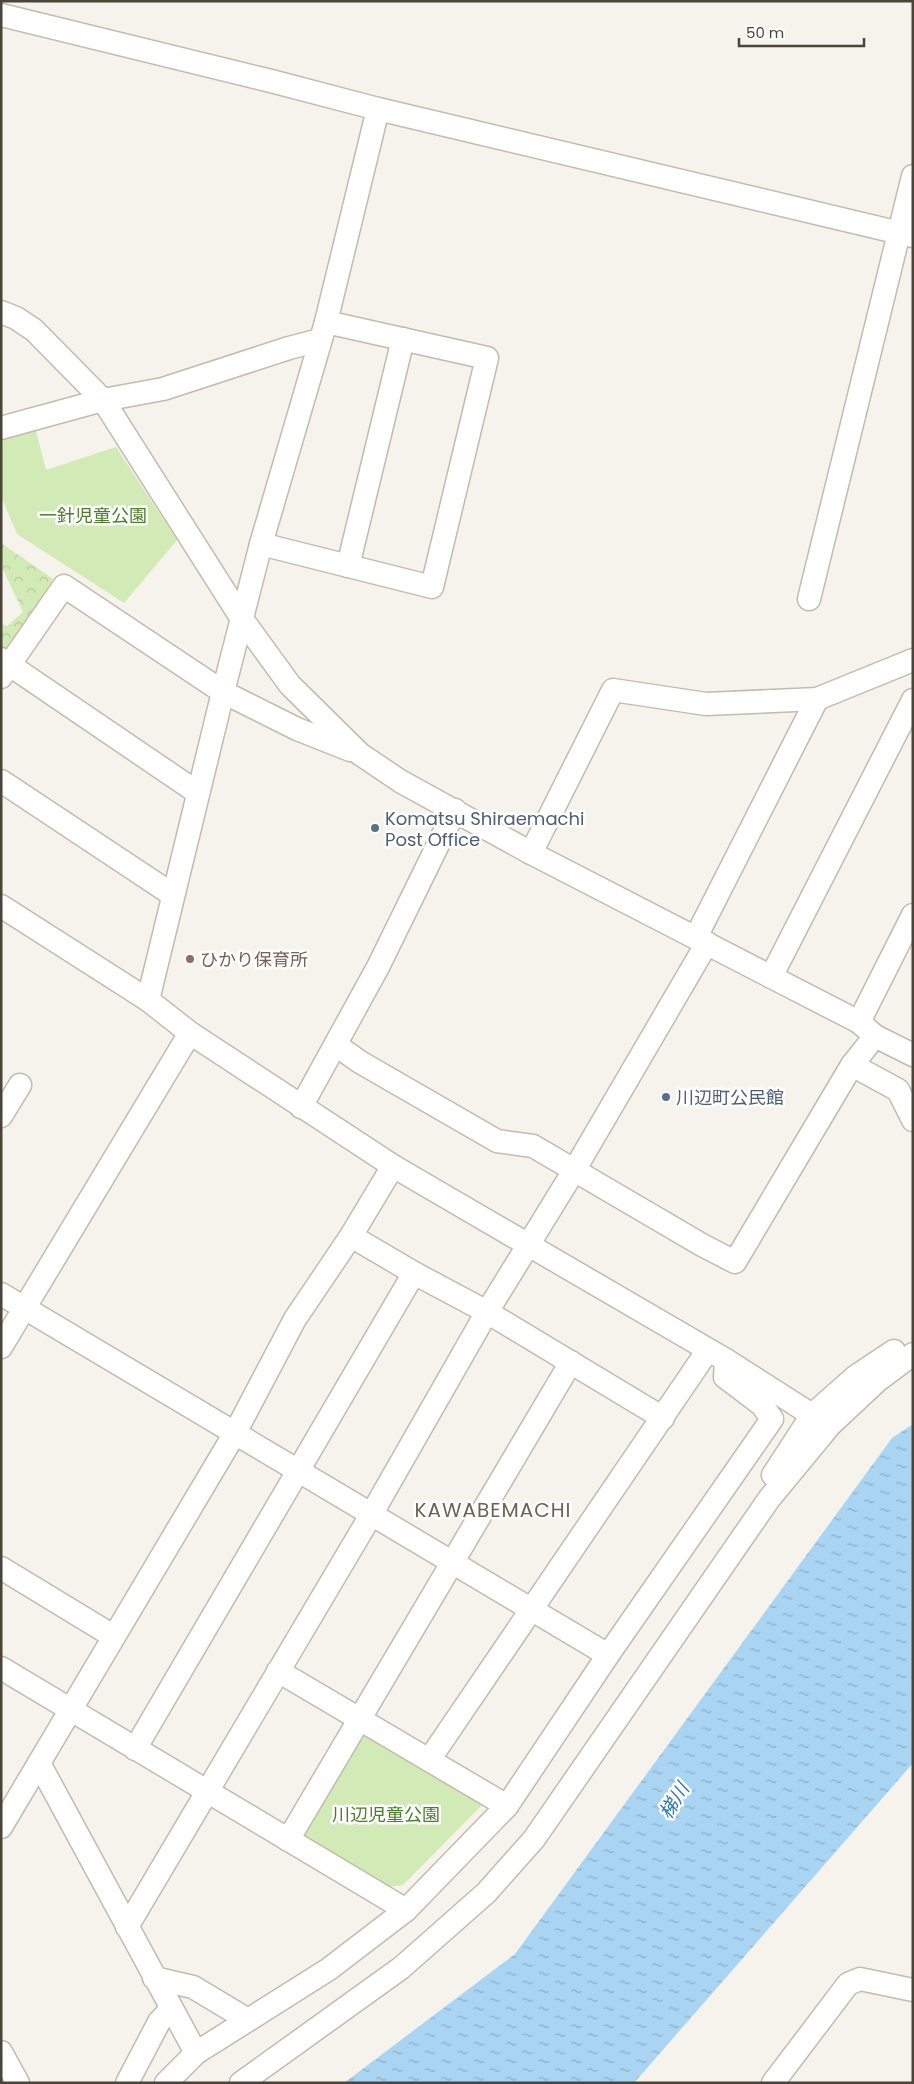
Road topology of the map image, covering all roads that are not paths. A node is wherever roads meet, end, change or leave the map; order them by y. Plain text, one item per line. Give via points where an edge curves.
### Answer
1 (1, 15) edge
2 (378, 109) junction
3 (913, 176) edge
4 (906, 234) edge
5 (1, 312) edge
6 (323, 331) junction
7 (403, 339) junction
8 (103, 400) junction
9 (1, 428) edge
10 (261, 544) junction
11 (348, 566) junction
12 (809, 599) dead end
13 (242, 619) junction
14 (913, 660) edge
15 (4, 667) edge
16 (222, 692) junction
17 (816, 699) junction
18 (913, 700) edge
19 (360, 754) junction
20 (1, 781) edge
21 (198, 793) junction
22 (455, 810) junction
23 (531, 853) junction
24 (173, 895) junction
25 (1, 906) edge
26 (913, 916) edge
27 (701, 940) junction
28 (771, 977) junction
29 (148, 1000) junction
30 (867, 1029) junction
31 (190, 1033) junction
32 (336, 1045) junction
33 (913, 1055) edge
34 (852, 1065) junction
35 (20, 1085) dead end
36 (301, 1106) junction
37 (1, 1116) edge
38 (913, 1120) edge
39 (393, 1166) junction
40 (575, 1169) junction
41 (351, 1236) junction
42 (528, 1245) junction
43 (414, 1274) junction
44 (1, 1294) edge
45 (24, 1307) junction
46 (487, 1312) junction
47 (913, 1342) edge
48 (1, 1347) edge
49 (913, 1354) edge
50 (717, 1355) junction
51 (571, 1362) junction
52 (812, 1415) junction
53 (663, 1418) junction
54 (235, 1433) junction
55 (298, 1472) junction
56 (769, 1499) junction
57 (371, 1515) junction
58 (452, 1563) junction
59 (1, 1568) edge
60 (532, 1610) junction
61 (113, 1636) junction
62 (608, 1655) junction
63 (1, 1668) edge
64 (278, 1671) junction
65 (70, 1710) junction
66 (360, 1720) junction
67 (135, 1749) junction
68 (430, 1760) junction
69 (39, 1763) junction
70 (207, 1792) junction
71 (507, 1806) junction
72 (2, 1824) edge
73 (288, 1840) junction
74 (406, 1910) junction
75 (127, 1928) junction
76 (154, 1978) junction
77 (913, 1990) edge
78 (171, 2009) junction
79 (248, 2020) junction
80 (1, 2052) edge
81 (196, 2054) junction
82 (18, 2083) edge
83 (127, 2083) edge
84 (166, 2083) edge
85 (241, 2083) edge
86 (773, 2083) edge

1 - 2 street
2 - 4 street
2 - 6 street
3 - 4 street
4 - 12 street
5 - 8 street via 34,330
6 - 7 street
6 - 8 street via 289,348 163,389
6 - 10 street
7 - 11 street
7 - 11 street via 487,358 432,587
8 - 9 street
8 - 13 street
10 - 11 street
10 - 13 street
13 - 16 street
13 - 19 street via 290,685
14 - 17 street
15 - 16 street via 64,586
15 - 21 street
16 - 19 street via 297,729
16 - 21 street
17 - 23 street via 706,704 613,690
17 - 27 street
18 - 28 street
19 - 22 street via 400,781
20 - 24 street
21 - 24 street
22 - 23 street
22 - 32 street
23 - 27 street
24 - 29 street
25 - 29 street
26 - 30 street
27 - 28 street
27 - 40 street
28 - 30 street
29 - 31 street
30 - 33 street
30 - 34 street
31 - 36 street
31 - 45 street
32 - 36 street
32 - 40 street via 497,1141 533,1146
34 - 38 street via 898,1090
34 - 40 street via 734,1262
35 - 37 street
36 - 39 street
39 - 41 street
39 - 42 street
40 - 42 street
41 - 43 street
41 - 54 street via 295,1319
42 - 46 street
42 - 50 street
43 - 46 street
43 - 55 street
44 - 45 street
45 - 48 street
45 - 54 street
46 - 51 street
46 - 57 street
47 - 52 street via 907,1342 855,1377
49 - 56 street via 877,1381 830,1424
50 - 52 street
50 - 53 street
50 - 62 street via 725,1377 762,1405 772,1420
51 - 53 street
51 - 58 street
52 - 56 street via 767,1484
53 - 60 street
54 - 55 street
54 - 61 street
55 - 57 street
55 - 67 street
56 - 85 street via 534,1839 486,1893 401,1968
57 - 58 street
57 - 64 street
58 - 60 street
58 - 66 street
59 - 61 street
60 - 62 street
60 - 68 street
61 - 65 street
62 - 71 street
63 - 65 street
64 - 66 street
64 - 70 street
65 - 67 street
65 - 69 street
66 - 68 street
66 - 73 street
67 - 70 street
68 - 71 street
69 - 72 street
69 - 75 street
70 - 73 street
70 - 75 street
71 - 74 street
73 - 74 street
74 - 79 street via 329,1969
75 - 76 street
76 - 78 street
76 - 79 street via 193,1987
77 - 86 street via 860,1980 848,1984
78 - 81 street
78 - 83 street via 159,2022
79 - 81 street
80 - 82 street
81 - 84 street

